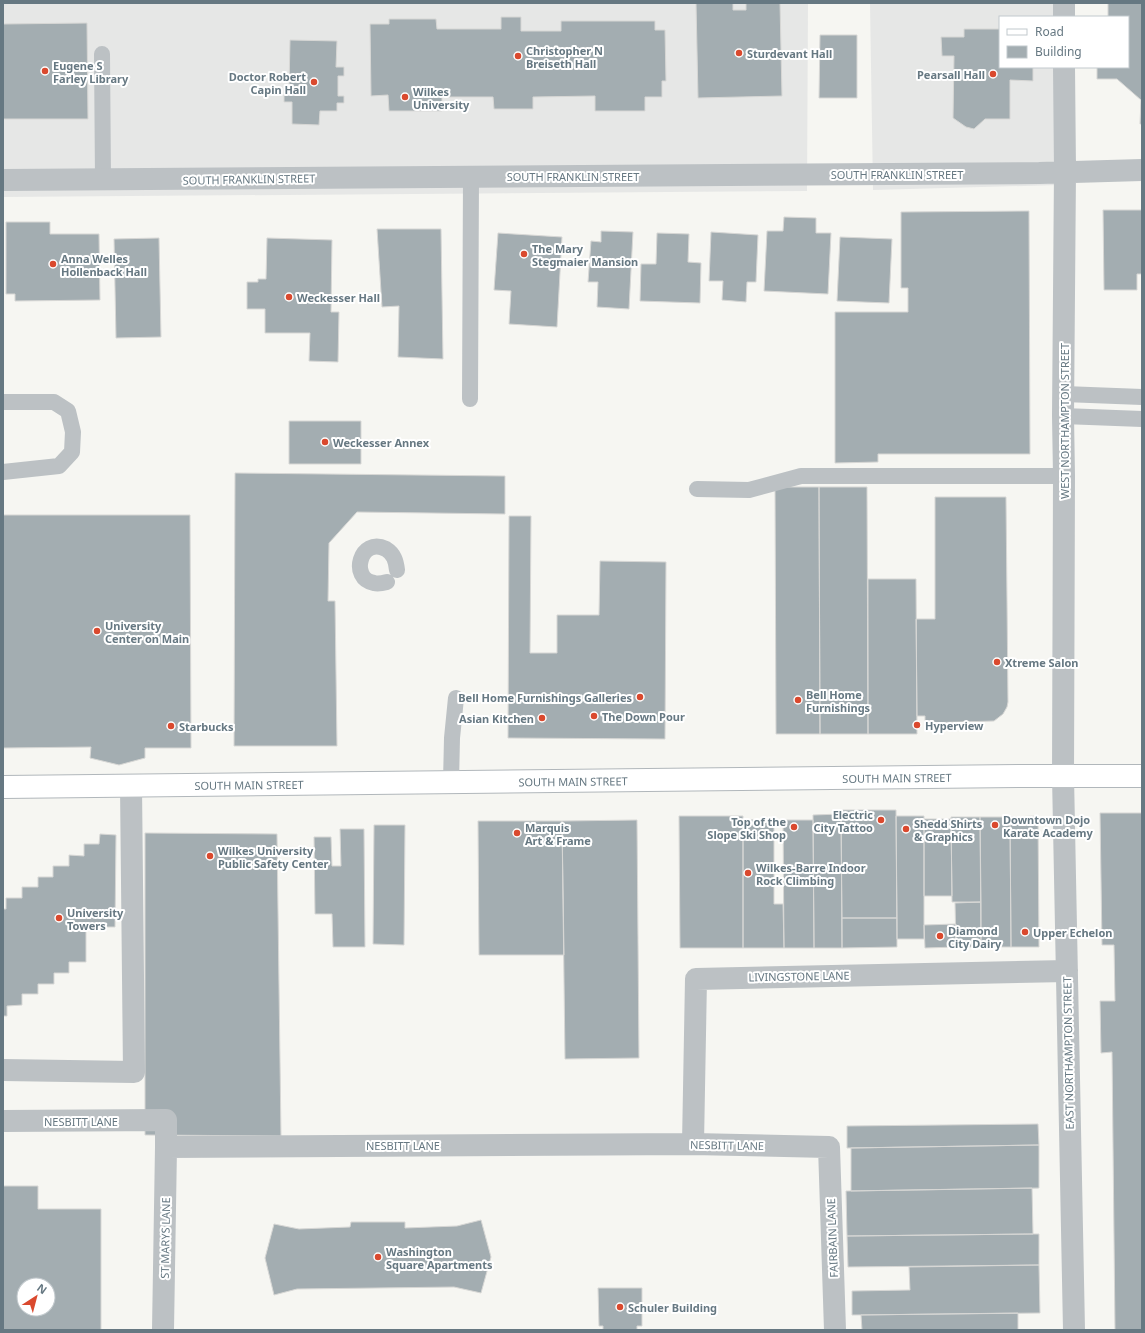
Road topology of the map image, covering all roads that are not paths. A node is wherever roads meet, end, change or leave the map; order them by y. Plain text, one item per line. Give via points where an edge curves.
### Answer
1 (1064, 3) edge
2 (1064, 16) edge
3 (102, 54) dead end
4 (1064, 68) edge
5 (1142, 170) edge
6 (1066, 171) junction
7 (472, 177) junction
8 (3, 180) edge
9 (103, 180) junction
10 (1064, 394) junction
11 (1142, 397) edge
12 (470, 399) dead end
13 (3, 402) edge
14 (1063, 416) junction
15 (1142, 419) edge
16 (3, 472) edge
17 (1064, 476) junction
18 (697, 489) dead end
19 (397, 570) dead end
20 (387, 582) dead end
21 (456, 698) dead end
22 (1063, 776) junction
23 (1142, 776) edge
24 (451, 782) junction
25 (131, 786) junction
26 (3, 787) edge
27 (1067, 971) junction
28 (3, 1070) edge
29 (3, 1121) edge
30 (693, 1144) junction
31 (829, 1146) joint
32 (166, 1147) junction
33 (163, 1330) edge
34 (835, 1330) edge
35 (1074, 1330) edge

1 - 2 street
3 - 9 lane
4 - 6 street, WEST NORTHAMPTON STREET
5 - 6 street, SOUTH FRANKLIN STREET
6 - 7 street, SOUTH FRANKLIN STREET
6 - 10 street, WEST NORTHAMPTON STREET
7 - 9 street, SOUTH FRANKLIN STREET
7 - 12 lane
8 - 9 street, SOUTH FRANKLIN STREET
10 - 11 lane
10 - 14 street, WEST NORTHAMPTON STREET
13 - 16 lane via 54,402 68,411 73,432 72,452 59,466
14 - 15 lane
14 - 17 street, WEST NORTHAMPTON STREET
17 - 18 lane via 801,476 749,490
17 - 22 street, WEST NORTHAMPTON STREET
19 - 20 lane via 390,551 382,547 366,551 359,565 361,573 373,583
21 - 24 lane
22 - 23 street, SOUTH MAIN STREET
22 - 24 street, SOUTH MAIN STREET
22 - 27 street, EAST NORTHAMPTON STREET
24 - 25 street, SOUTH MAIN STREET
25 - 26 street, SOUTH MAIN STREET
25 - 28 street via 134,1072
27 - 30 street, LIVINGSTONE LANE via 696,979
27 - 35 street, EAST NORTHAMPTON STREET
29 - 32 street, NESBITT LANE via 166,1120
30 - 31 street, NESBITT LANE
30 - 32 street, NESBITT LANE
31 - 34 street, FAIRBAIN LANE
32 - 33 street, ST MARYS LANE

